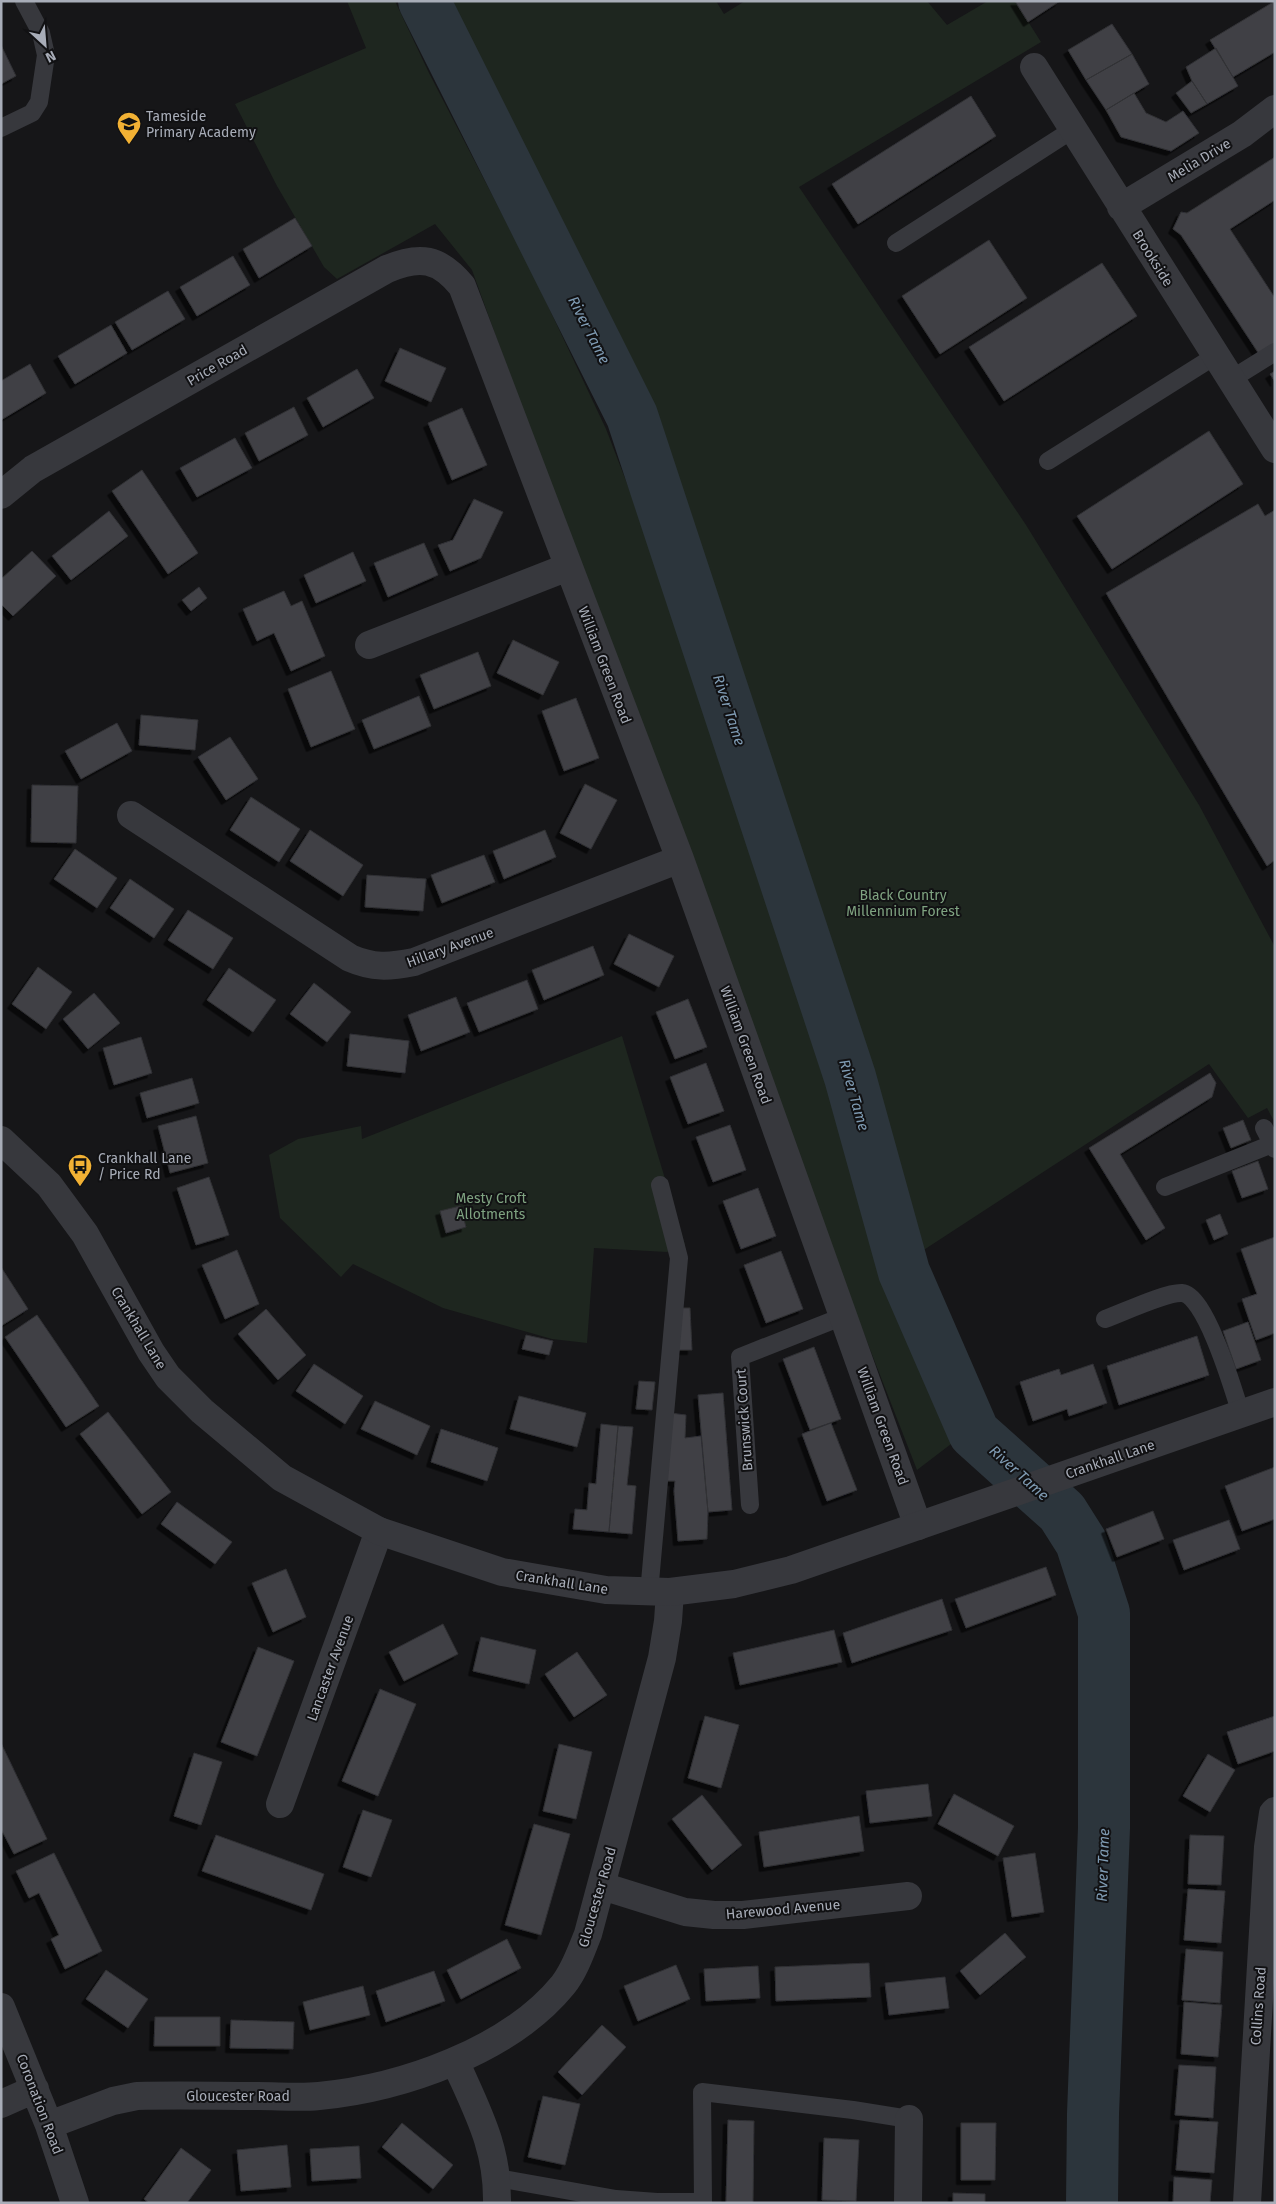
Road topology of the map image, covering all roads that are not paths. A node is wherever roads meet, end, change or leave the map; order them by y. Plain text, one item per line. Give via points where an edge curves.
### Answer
1 (24, 1) edge
2 (1034, 67) dead end
3 (1275, 108) edge
4 (1, 128) edge
5 (1072, 130) junction
6 (1121, 207) junction
7 (896, 243) dead end
8 (442, 266) joint
9 (1275, 352) edge
10 (1215, 356) junction
11 (1230, 380) junction
12 (1275, 449) edge
13 (1048, 461) dead end
14 (1, 495) edge
15 (568, 567) junction
16 (368, 645) dead end
17 (131, 816) dead end
18 (680, 859) junction
19 (1264, 1128) dead end
20 (1, 1140) edge
21 (1273, 1147) edge
22 (660, 1185) dead end
23 (1165, 1187) dead end
24 (844, 1316) junction
25 (1105, 1319) dead end
26 (1275, 1402) edge
27 (1241, 1414) junction
28 (750, 1505) dead end
29 (918, 1526) junction
30 (379, 1531) junction
31 (660, 1593) junction
32 (280, 1804) dead end
33 (1275, 1811) edge
34 (602, 1886) junction
35 (908, 1896) dead end
36 (1, 2007) edge
37 (455, 2061) junction
38 (35, 2089) junction
39 (1, 2104) edge
40 (909, 2119) joint
41 (49, 2125) junction
42 (497, 2190) edge
43 (703, 2202) edge
44 (75, 2203) edge
45 (908, 2203) edge
46 (1247, 2203) edge

1 - 4 lane via 41,33 46,55 39,102 32,113
2 - 5 street, Brookside
3 - 6 street, Melia Drive via 1242,134
5 - 6 street, Brookside
5 - 7 lane
6 - 10 street, Brookside
8 - 14 street, Price Road via 414,261 387,269 34,469
8 - 15 street, William Green Road via 462,286
9 - 11 lane
10 - 11 street, Brookside
10 - 13 lane
11 - 12 street, Brookside
15 - 16 street
15 - 18 street, William Green Road
17 - 18 street, Hillary Avenue via 350,958 365,964 390,967 414,962
18 - 24 street, William Green Road
19 - 21 lane
20 - 30 street, Crankhall Lane via 49,1185 85,1234 168,1376 202,1411 282,1478
21 - 23 lane
22 - 31 lane via 679,1258
24 - 28 lane, Brunswick Court via 740,1357
24 - 29 street, William Green Road
25 - 27 lane via 1164,1297 1181,1293 1190,1296 1214,1334
26 - 27 street, Crankhall Lane
27 - 29 street, Crankhall Lane
29 - 31 street, Crankhall Lane via 791,1570 734,1584
30 - 31 street, Crankhall Lane via 502,1572 572,1586
30 - 32 street, Lancaster Avenue
31 - 34 street, Gloucester Road via 668,1621 662,1658
33 - 46 street, Collins Road via 1268,1846
34 - 35 street, Harewood Avenue via 685,1912 714,1915 743,1915
34 - 37 street, Gloucester Road via 588,1934 564,1984 516,2028
36 - 38 street, Coronation Road
37 - 41 street, Gloucester Road via 374,2087 318,2096 137,2096 113,2101
37 - 42 street via 493,2153
38 - 39 street
38 - 41 street, Coronation Road
40 - 43 lane via 702,2092
40 - 45 street
41 - 44 street, Coronation Road
42 - 43 lane via 657,2202

